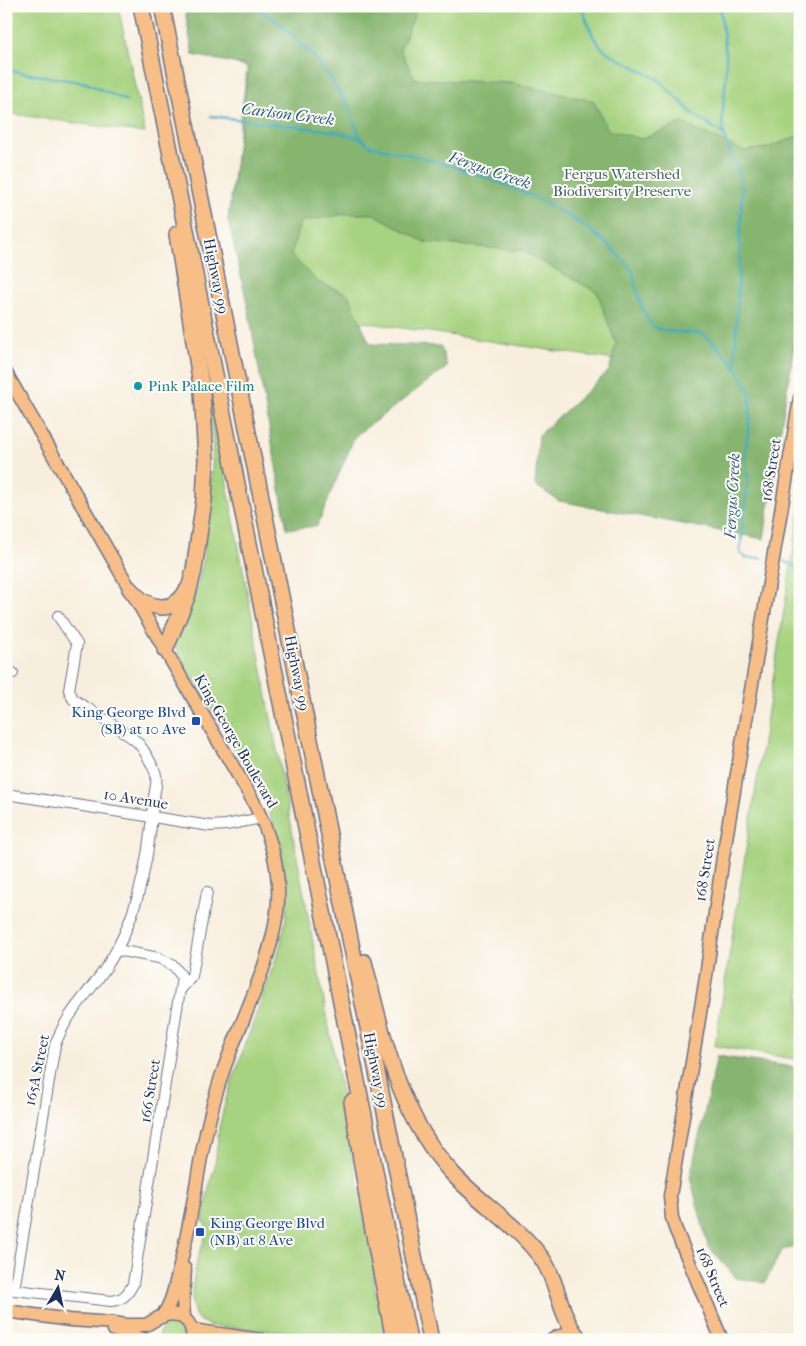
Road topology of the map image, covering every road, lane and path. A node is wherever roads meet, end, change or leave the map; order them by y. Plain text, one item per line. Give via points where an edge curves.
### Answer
1 (141, 6) edge
2 (162, 6) edge
3 (158, 91) junction
4 (6, 373) edge
5 (800, 400) edge
6 (194, 570) junction
7 (130, 589) junction
8 (58, 616) dead end
9 (164, 650) junction
10 (318, 780) junction
11 (6, 794) edge
12 (153, 817) junction
13 (262, 818) junction
14 (311, 849) junction
15 (207, 892) dead end
16 (117, 950) junction
17 (181, 989) junction
18 (186, 1246) junction
19 (10, 1290) edge
20 (6, 1311) edge
21 (160, 1317) junction
22 (184, 1318) junction
23 (70, 1320) junction
24 (192, 1335) edge
25 (580, 1338) edge
26 (146, 1340) edge
27 (150, 1340) edge
28 (262, 1340) edge
29 (394, 1340) edge
30 (410, 1340) edge
31 (431, 1340) edge
32 (552, 1340) edge
33 (722, 1340) edge

1 - 3 highway, Highway 99
2 - 10 highway, Highway 99
3 - 6 highway via 204,416 205,480
3 - 14 highway, Highway 99
4 - 7 main road, King George Boulevard
5 - 33 main road, 168 Street via 670,1196 675,1228
6 - 7 highway via 185,594 168,606 147,604
6 - 9 highway via 187,597
7 - 9 main road, King George Boulevard
8 - 12 street, 165A Street via 77,644 69,690 73,699 136,742 153,766 156,782
9 - 13 main road, King George Boulevard
10 - 25 highway via 377,1009 406,1103 441,1160 543,1260 565,1317
10 - 31 highway, Highway 99
11 - 12 street, 10 Avenue
12 - 13 street, 10 Avenue via 210,826
12 - 16 street, 165A Street via 141,884
13 - 18 main road, King George Boulevard via 276,863 278,902 274,928 210,1114
14 - 29 highway via 367,1200
14 - 30 highway, Highway 99
15 - 17 street, 166 Street via 192,976
16 - 17 street via 159,958 174,966 182,977
16 - 19 street, 165A Street via 67,1018 56,1045
17 - 19 street, 166 Street via 133,1284 125,1297 111,1301
18 - 21 main road, King George Boulevard via 172,1298
18 - 22 main road, King George Boulevard
20 - 23 main road
21 - 22 main road via 173,1314
21 - 23 main road via 142,1326
21 - 27 main road, King George Boulevard via 151,1328
22 - 24 main road
23 - 26 main road
24 - 28 main road
25 - 32 main road via 564,1334

